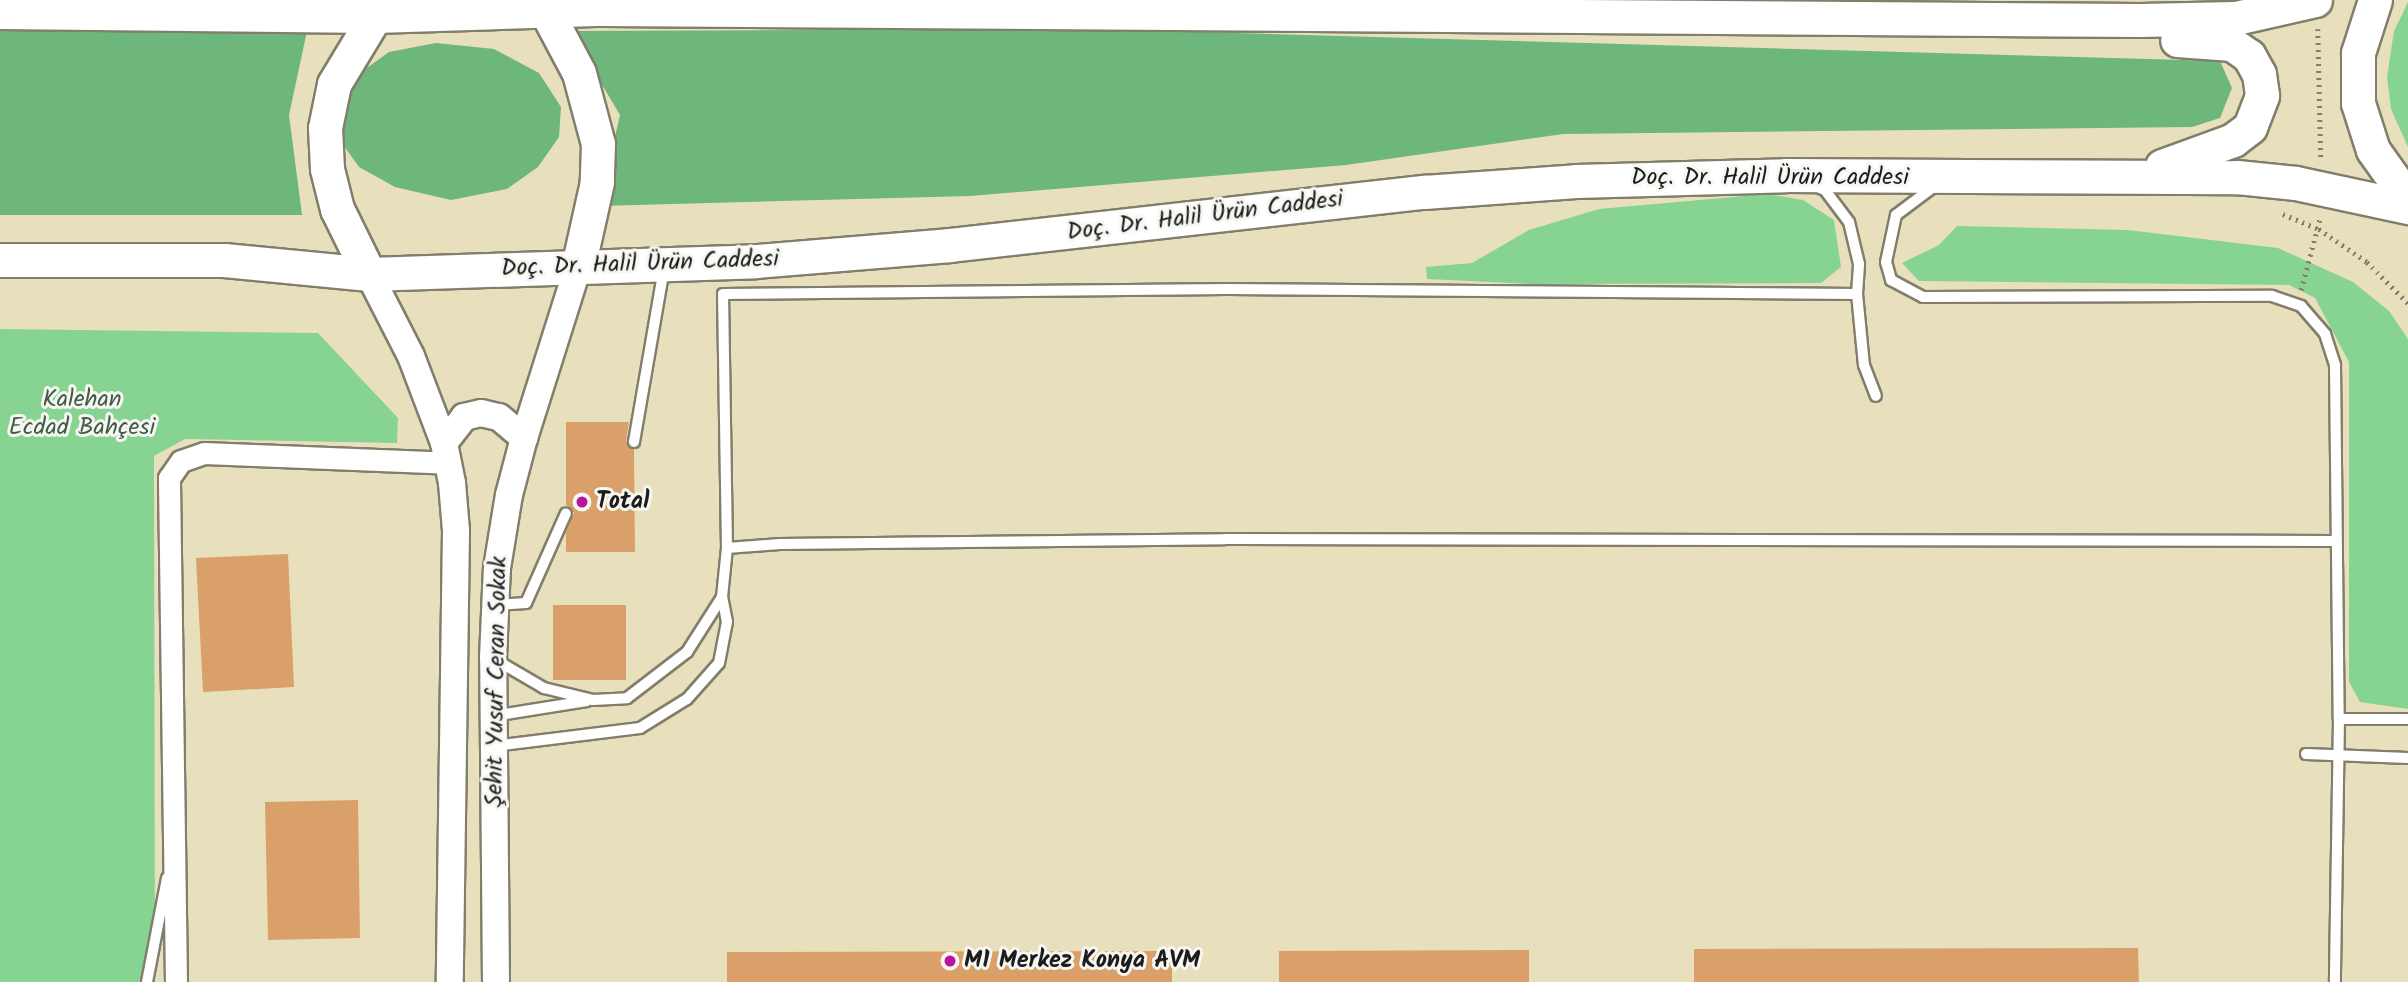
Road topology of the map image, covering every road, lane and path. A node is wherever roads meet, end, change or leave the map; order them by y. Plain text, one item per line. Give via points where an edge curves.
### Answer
1 (2315, 0) edge
2 (2375, 0) edge
3 (543, 5) edge
4 (79, 6) edge
5 (1232, 6) edge
6 (389, 8) edge
7 (1696, 8) edge
8 (0, 12) edge
9 (2079, 20) junction
10 (2136, 174) junction
11 (1786, 175) junction
12 (1946, 177) junction
13 (2320, 188) junction
14 (2408, 199) edge
15 (2408, 207) edge
16 (2319, 229) junction
17 (0, 260) edge
18 (665, 264) junction
19 (578, 267) junction
20 (369, 274) junction
21 (1857, 294) junction
22 (2408, 303) edge
23 (2296, 304) junction
24 (1876, 396) dead end
25 (524, 438) junction
26 (634, 442) dead end
27 (446, 453) junction
28 (566, 513) dead end
29 (2334, 541) junction
30 (727, 548) junction
31 (722, 597) junction
32 (496, 605) junction
33 (493, 659) junction
34 (593, 700) junction
35 (493, 716) junction
36 (2339, 719) junction
37 (2408, 719) edge
38 (494, 746) junction
39 (2338, 753) junction
40 (2306, 754) dead end
41 (2408, 758) edge
42 (173, 844) junction
43 (147, 982) edge
44 (176, 982) edge
45 (450, 982) edge
46 (496, 982) edge
47 (2335, 982) edge

1 - 9 main road via 2236,18
1 - 13 path
2 - 14 main road via 2358,53 2358,103 2373,150
3 - 5 main road
3 - 6 main road
3 - 19 main road via 579,73 598,144 597,182
4 - 6 main road
4 - 8 main road
5 - 7 main road
6 - 20 main road via 334,84 325,128 327,169 337,209
7 - 9 main road
9 - 10 main road via 2144,37 2232,44 2249,56 2259,74 2262,95 2250,127 2207,152
10 - 12 main road, Doç. Dr. Halil Ürün Caddesi
10 - 13 main road, Doç. Dr. Halil Ürün Caddesi via 2237,177
11 - 12 main road, Doç. Dr. Halil Ürün Caddesi
11 - 18 main road, Doç. Dr. Halil Ürün Caddesi via 1576,181 1424,192 949,245
11 - 21 lane via 1825,190 1849,222 1859,264
12 - 23 lane via 1896,215 1886,262 1891,280 1923,297 2272,296
13 - 15 main road, Doç. Dr. Halil Ürün Caddesi
13 - 16 path
16 - 22 path via 2384,276
16 - 23 path
17 - 20 main road, Doç. Dr. Halil Ürün Caddesi via 224,260
18 - 19 main road, Doç. Dr. Halil Ürün Caddesi
18 - 26 lane
19 - 20 main road, Doç. Dr. Halil Ürün Caddesi
19 - 25 street, Şehit Yusuf Ceran Sokak
20 - 27 street, Şehit Yusuf Ceran Sokak via 411,356
21 - 24 lane via 1864,365
21 - 30 lane via 1241,289 723,294
23 - 29 lane via 2325,334 2335,365
25 - 27 street via 499,417 481,413 464,417
25 - 32 street, Şehit Yusuf Ceran Sokak via 502,533
27 - 42 street via 204,453 181,461 169,478
27 - 45 street, Şehit Yusuf Ceran Sokak via 457,531
28 - 32 lane via 526,603
29 - 30 lane via 1224,539 792,543
29 - 36 lane
30 - 31 lane
31 - 34 lane via 687,652 627,698
31 - 38 lane via 727,621 719,663 687,699 640,728
32 - 33 street, Şehit Yusuf Ceran Sokak
33 - 34 lane via 544,688
33 - 35 street, Şehit Yusuf Ceran Sokak
34 - 35 lane
35 - 38 street, Şehit Yusuf Ceran Sokak
36 - 37 lane
36 - 39 lane
38 - 46 street, Şehit Yusuf Ceran Sokak
39 - 40 lane
39 - 41 lane
39 - 47 lane
42 - 43 lane
42 - 44 street

